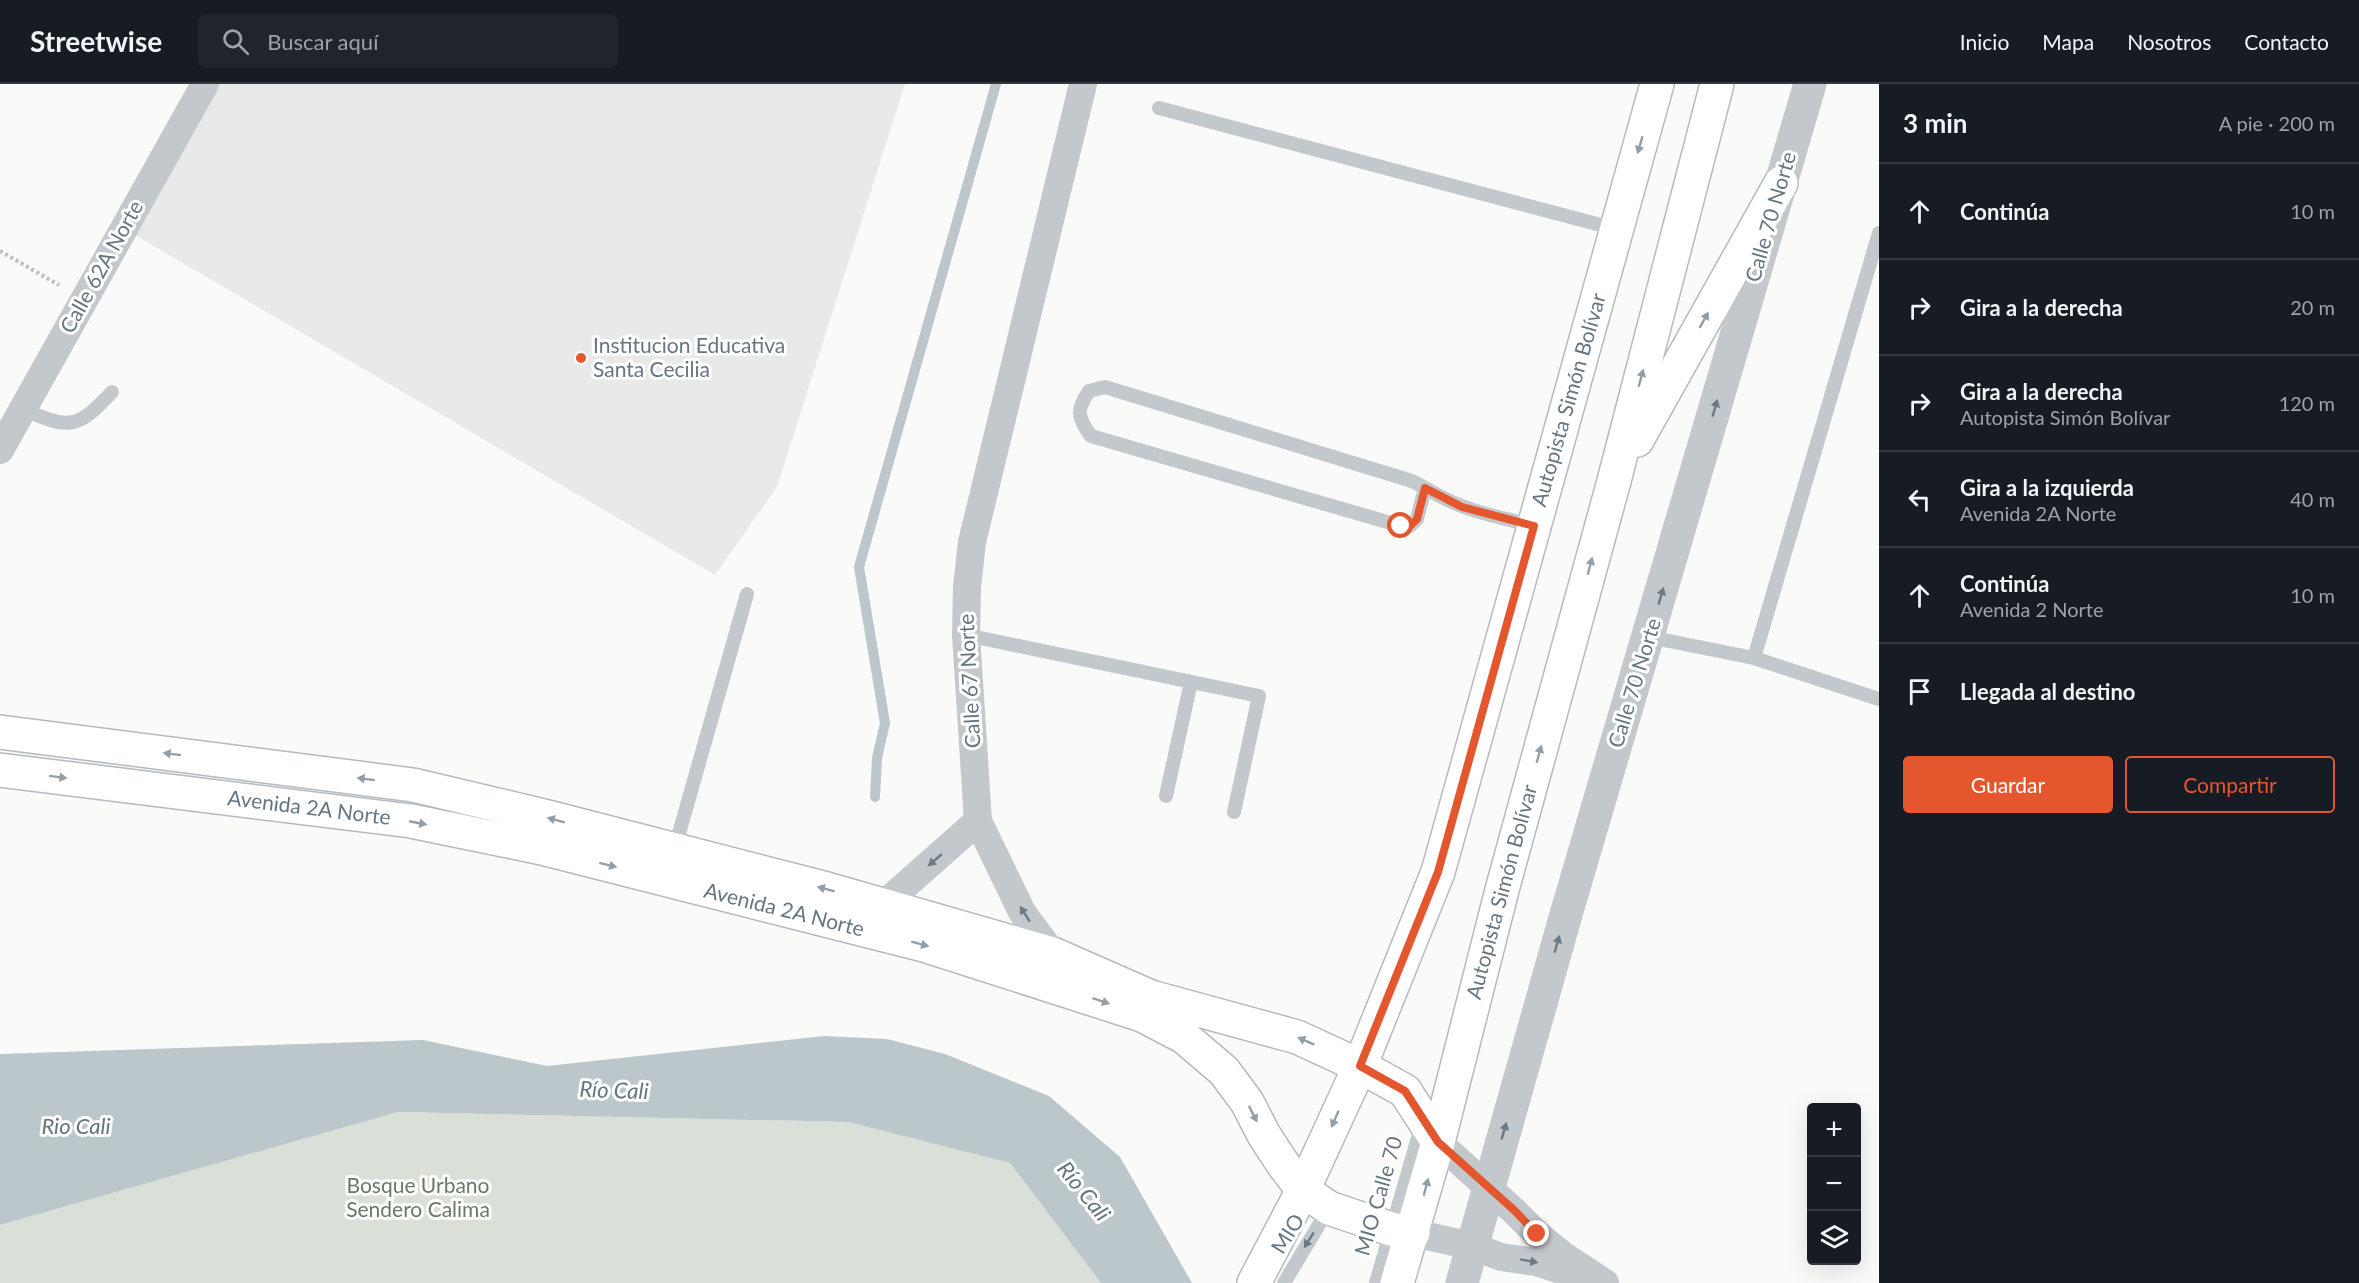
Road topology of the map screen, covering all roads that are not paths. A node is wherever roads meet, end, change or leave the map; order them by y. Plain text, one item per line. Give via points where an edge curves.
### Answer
1 (205, 84) edge
2 (1083, 84) edge
3 (1657, 84) edge
4 (1717, 84) edge
5 (1810, 84) edge
6 (1159, 108) dead end
7 (1781, 183) junction
8 (1616, 229) junction
9 (1879, 233) edge
10 (112, 392) dead end
11 (23, 409) junction
12 (0, 450) edge
13 (1614, 480) junction
14 (1425, 488) junction
15 (1534, 526) junction
16 (747, 594) dead end
17 (966, 635) junction
18 (1649, 637) junction
19 (1754, 658) junction
20 (1191, 682) junction
21 (1879, 699) edge
22 (0, 732) edge
23 (0, 770) edge
24 (1166, 796) dead end
25 (1234, 812) dead end
26 (978, 821) junction
27 (669, 866) junction
28 (879, 919) junction
29 (1049, 969) junction
30 (1360, 1066) junction
31 (1431, 1131) junction
32 (1488, 1187) junction
33 (1316, 1199) junction
34 (1402, 1231) junction
35 (1473, 1246) junction
36 (1281, 1269) edge
37 (1254, 1283) edge
38 (1376, 1283) edge
39 (1397, 1283) edge
40 (1462, 1283) edge
41 (1598, 1283) edge
42 (1605, 1283) edge

1 - 11 street, Calle 62A Norte
2 - 17 street, Calle 67 Norte via 972,542
3 -> 8 main road, Autopista Simón Bolívar
13 -> 4 main road, Autopista Simón Bolívar
5 - 7 street, Calle 70 Norte
6 - 8 lane
13 -> 7 main road
18 -> 7 street, Calle 70 Norte
8 - 15 main road, Autopista Simón Bolívar
9 - 19 lane
10 - 11 lane via 90,416 76,422 48,420
11 - 12 street, Calle 62A Norte
31 -> 13 main road, Autopista Simón Bolívar via 1505,879
14 - 14 lane via 1105,387 1089,391 1080,404 1080,421 1091,436 1401,526 1410,526 1417,519
14 - 15 lane via 1462,507
15 - 30 main road, Autopista Simón Bolívar via 1438,872
16 - 27 lane
17 - 20 lane
17 - 26 street, Calle 67 Norte
18 - 19 lane
32 -> 18 street, Calle 70 Norte
19 - 21 lane
20 - 24 lane
20 - 25 lane via 1259,696
27 -> 22 main road, Avenida 2A Norte via 549,818 413,785
23 -> 27 main road, Avenida 2A Norte via 411,821 542,848
26 -> 28 street
29 -> 26 street, Calle 67 Norte
27 - 28 main road, Avenida 2A Norte via 827,889
28 - 29 main road, Avenida 2A Norte
30 -> 29 main road, Avenida 2A Norte via 1297,1037
29 -> 33 main road, Avenida 2A Norte via 1184,1037 1203,1052 1224,1071 1247,1102 1264,1135
30 - 31 main road, Avenida 2A Norte via 1405,1091
30 -> 33 main road, Autopista Simón Bolívar
31 - 32 street, Avenida 2A Norte
34 -> 31 main road, Autopista Simón Bolívar
32 - 35 street, Calle 70 Norte
32 - 42 street, Avenida 2A Norte via 1537,1234
33 - 34 main road
33 -> 36 main road, Autopista Simón Bolívar
34 - 35 street
34 - 38 lane, MIO Calle 70
34 - 39 main road, Autopista Simón Bolívar
35 - 40 street, Calle 70 Norte
35 -> 41 street
36 - 37 main road, Autopista Simón Bolívar

